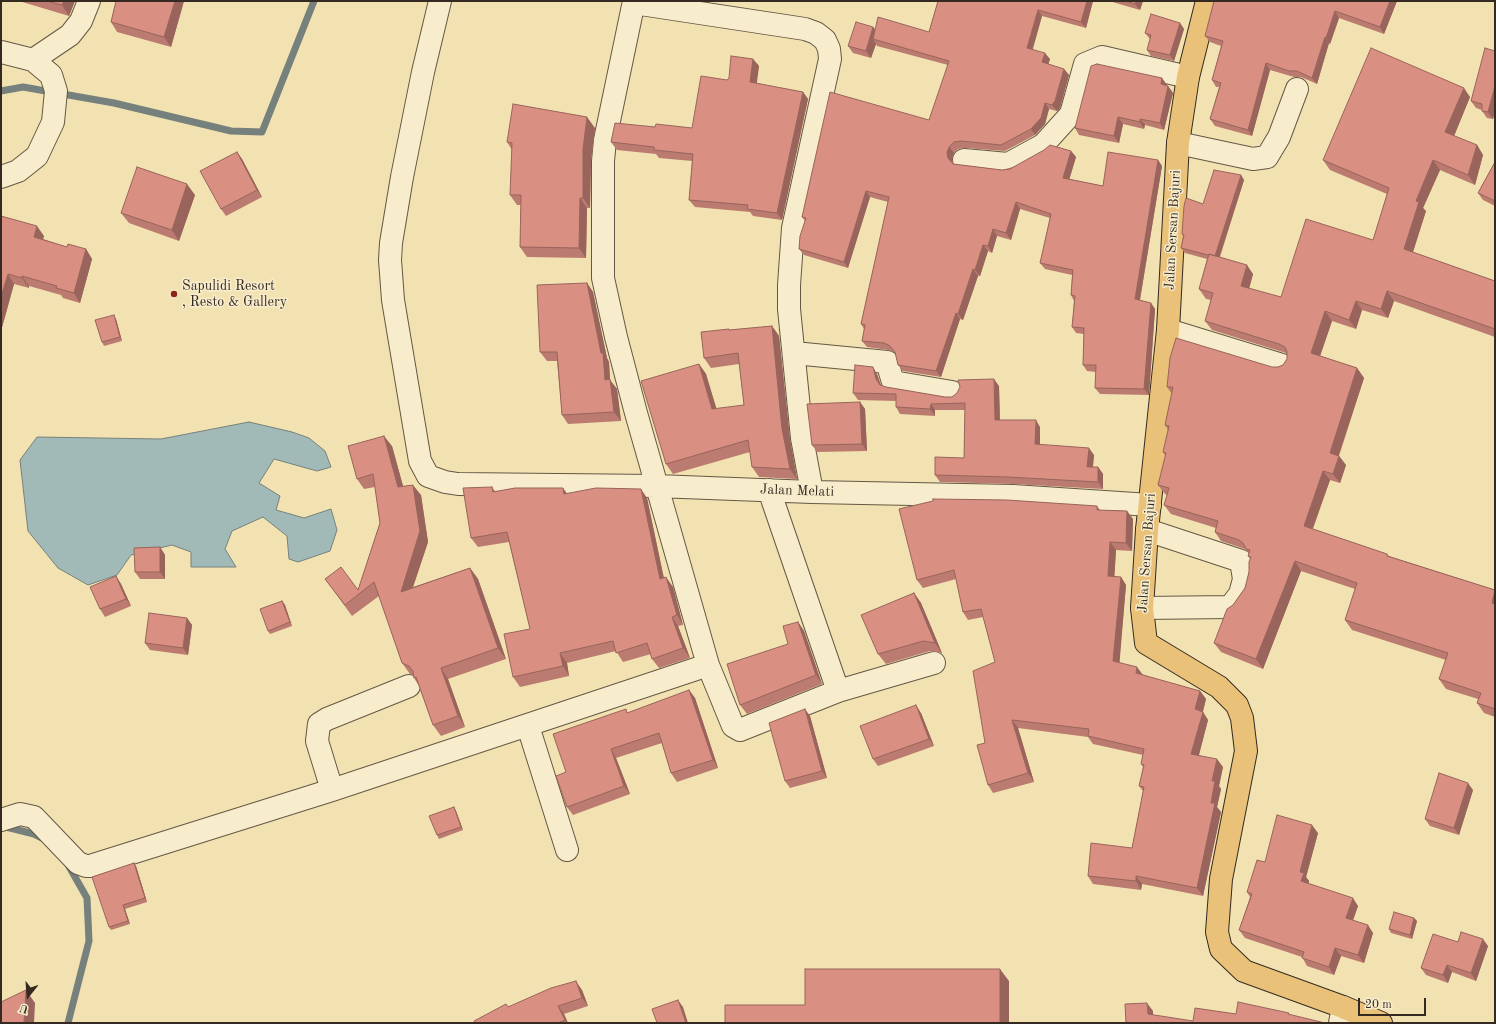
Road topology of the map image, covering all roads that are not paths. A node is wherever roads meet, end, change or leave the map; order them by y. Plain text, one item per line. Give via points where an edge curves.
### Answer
1 (89, 1) edge
2 (440, 1) edge
3 (1207, 1) edge
4 (634, 2) edge
5 (1, 52) edge
6 (33, 60) junction
7 (1188, 77) junction
8 (1297, 89) dead end
9 (1178, 143) junction
10 (964, 160) dead end
11 (1, 177) edge
12 (1168, 330) junction
13 (794, 353) junction
14 (1282, 364) edge
15 (952, 392) dead end
16 (657, 486) junction
17 (769, 490) junction
18 (812, 492) junction
19 (1150, 505) junction
20 (1147, 530) junction
21 (1142, 608) junction
22 (934, 663) dead end
23 (708, 665) junction
24 (409, 686) dead end
25 (838, 691) junction
26 (528, 726) junction
27 (332, 790) junction
28 (1, 820) edge
29 (567, 850) dead end
30 (1342, 1015) edge
31 (1382, 1023) edge

1 - 6 street via 81,21 70,35
2 - 16 street, Jalan Melati via 423,72 390,243 393,300 420,461 428,476 445,482
3 - 7 main road, Jalan Sersan Bajuri
4 - 13 street via 805,29 825,40 830,59 793,228 789,309
4 - 16 street via 605,140 603,278 616,337
5 - 6 street
6 - 11 street via 51,75 56,91 53,122 37,156 18,171
7 - 9 main road, Jalan Sersan Bajuri
7 - 10 street via 1102,57 1085,64 1071,114 1043,145 1008,164
8 - 9 street via 1279,137 1267,157 1253,159
9 - 12 main road, Jalan Sersan Bajuri
12 - 14 street
12 - 19 main road, Jalan Sersan Bajuri
13 - 15 street via 887,362 893,382
13 - 18 street via 802,438
16 - 17 street, Jalan Melati
16 - 23 street
17 - 18 street, Jalan Melati
17 - 25 street
18 - 19 street, Jalan Melati via 1013,496
19 - 20 main road, Jalan Sersan Bajuri
20 - 21 main road, Jalan Sersan Bajuri
20 - 21 street via 1241,561 1244,579 1240,594 1230,607
21 - 30 main road, Jalan Sersan Bajuri via 1146,643 1219,687 1237,705 1242,718 1246,751 1221,879 1217,932 1221,949 1244,971
22 - 25 street
23 - 25 street via 733,726 740,730
23 - 26 street
24 - 27 street via 318,724 317,741
26 - 27 street
26 - 29 street
27 - 28 street via 86,866 78,863 34,817 20,814
30 - 31 main road, Jalan Sersan Bajuri

